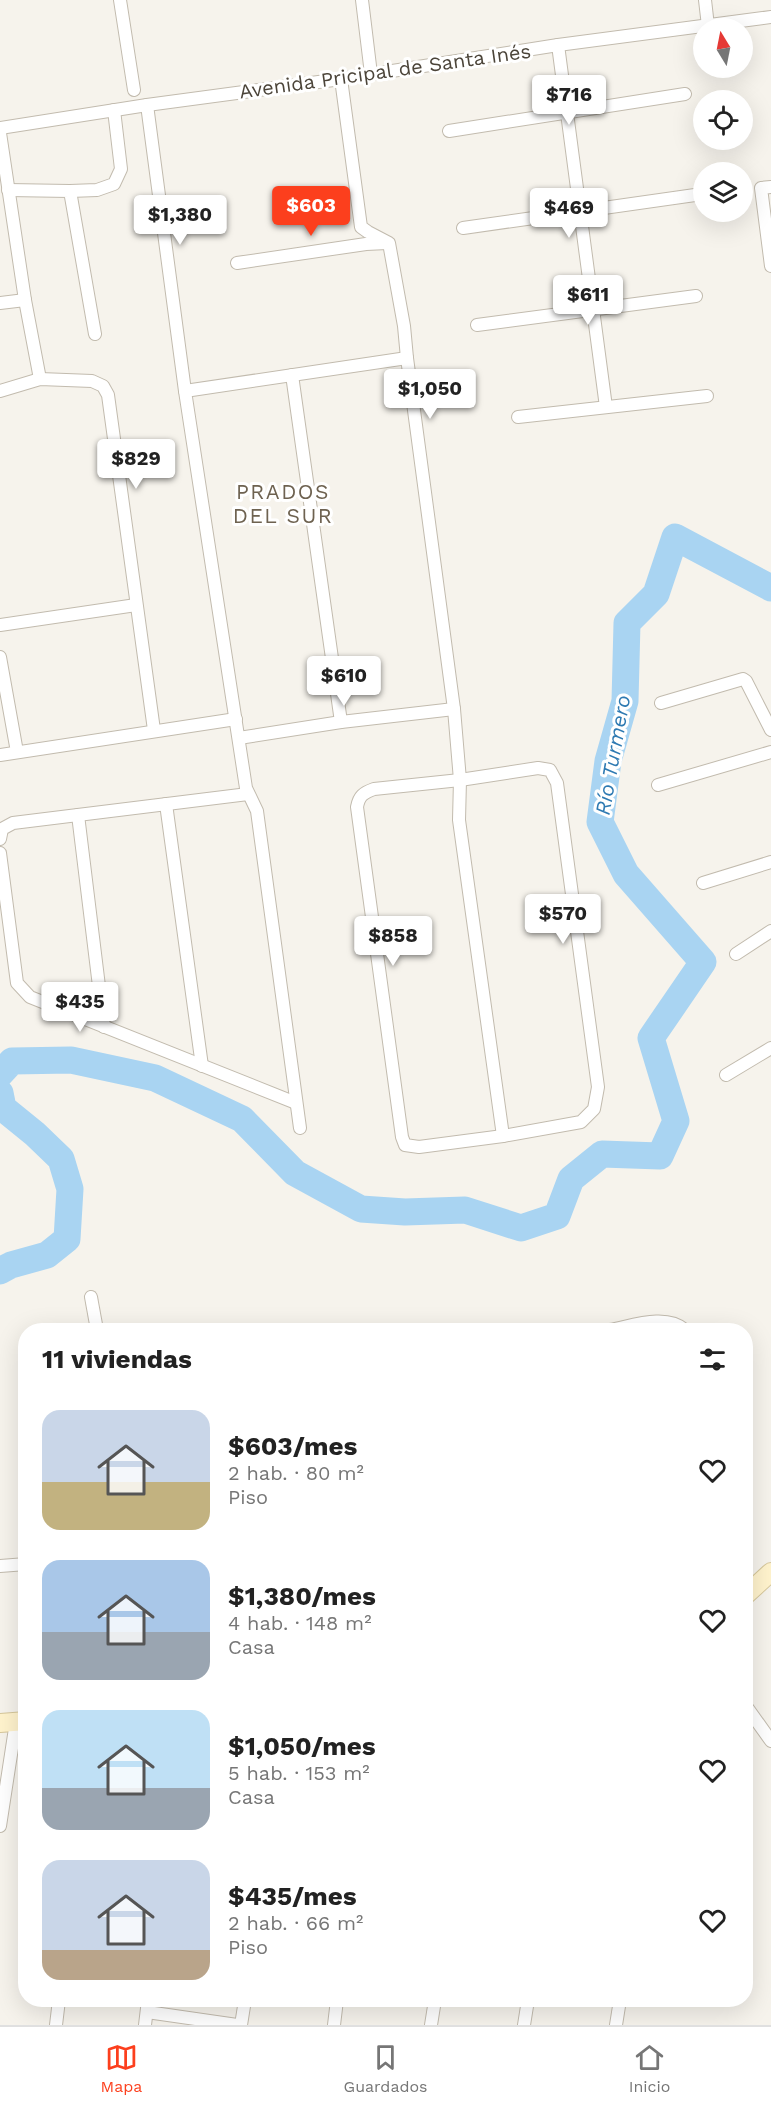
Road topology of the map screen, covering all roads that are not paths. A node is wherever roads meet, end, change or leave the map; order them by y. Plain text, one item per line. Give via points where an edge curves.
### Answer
1 (120, 0) edge
2 (362, 0) edge
3 (705, 0) edge
4 (771, 17) edge
5 (707, 18) edge
6 (753, 20) edge
7 (693, 28) edge
8 (558, 45) junction
9 (371, 74) junction
10 (341, 79) junction
11 (134, 90) dead end
12 (685, 94) dead end
13 (147, 105) junction
14 (114, 110) junction
15 (567, 111) junction
16 (0, 131) edge
17 (449, 131) dead end
18 (771, 187) edge
19 (8, 190) junction
20 (70, 190) junction
21 (693, 195) edge
22 (580, 210) junction
23 (463, 228) dead end
24 (388, 243) junction
25 (237, 263) dead end
26 (771, 266) edge
27 (696, 296) dead end
28 (25, 300) junction
29 (0, 303) edge
30 (593, 310) junction
31 (477, 325) dead end
32 (95, 334) dead end
33 (406, 357) junction
34 (292, 375) junction
35 (40, 379) junction
36 (0, 390) edge
37 (184, 391) junction
38 (707, 396) dead end
39 (606, 407) junction
40 (518, 417) dead end
41 (136, 605) junction
42 (0, 625) edge
43 (0, 657) edge
44 (661, 703) dead end
45 (454, 709) junction
46 (236, 719) junction
47 (341, 722) junction
48 (154, 730) junction
49 (771, 730) edge
50 (239, 738) junction
51 (17, 752) junction
52 (771, 752) edge
53 (0, 755) edge
54 (459, 780) junction
55 (658, 785) dead end
56 (248, 794) junction
57 (166, 804) junction
58 (78, 815) junction
59 (0, 839) edge
60 (0, 853) edge
61 (771, 862) edge
62 (703, 883) dead end
63 (771, 931) edge
64 (6, 938) edge
65 (736, 954) dead end
66 (104, 1027) junction
67 (771, 1048) edge
68 (202, 1066) junction
69 (726, 1075) dead end
70 (296, 1104) junction
71 (300, 1128) dead end
72 (503, 1136) junction
73 (91, 1297) dead end
74 (96, 1323) edge
75 (655, 1323) edge
76 (673, 1323) edge
77 (18, 1565) edge
78 (0, 1566) edge
79 (771, 1572) edge
80 (753, 1589) edge
81 (753, 1716) edge
82 (14, 1722) edge
83 (771, 1741) edge
84 (2, 1807) edge
85 (0, 1826) edge
86 (58, 2007) edge
87 (147, 2007) edge
88 (152, 2007) edge
89 (244, 2007) edge
90 (337, 2007) edge
91 (434, 2007) edge
92 (527, 2007) edge
93 (619, 2007) edge
94 (56, 2025) edge
95 (145, 2025) edge
96 (239, 2025) edge
97 (334, 2025) edge
98 (431, 2025) edge
99 (525, 2025) edge
100 (616, 2025) edge

1 - 11 street
2 - 9 street
3 - 5 street
4 - 6 street, Avenida Pricipal de Santa Inés
7 - 8 street, Avenida Pricipal de Santa Inés
8 - 9 street, Avenida Pricipal de Santa Inés
8 - 15 street
9 - 10 street, Avenida Pricipal de Santa Inés
10 - 13 street, Avenida Pricipal de Santa Inés
10 - 24 street via 361,227
12 - 15 street
13 - 14 street, Avenida Pricipal de Santa Inés
13 - 37 street
14 - 16 street, Avenida Pricipal de Santa Inés
14 - 20 street via 121,169 114,184 97,190
15 - 17 street
15 - 22 street
16 - 19 street
18 - 26 street via 761,188
19 - 20 street
19 - 28 street
20 - 32 street
21 - 22 street
22 - 23 street
22 - 30 street
24 - 25 street
24 - 33 street
27 - 30 street
28 - 29 street
28 - 35 street
30 - 31 street
30 - 39 street
33 - 34 street
33 - 45 street
34 - 37 street
34 - 47 street
35 - 36 street
35 - 41 street via 92,381 103,386 108,395
37 - 46 street
38 - 39 street
39 - 40 street
41 - 42 street
41 - 48 street
43 - 51 street
44 - 49 street via 743,679
45 - 47 street
45 - 54 street
46 - 48 street
46 - 50 street
47 - 50 street
48 - 51 street
50 - 56 street
51 - 53 street
52 - 55 street
54 - 72 street via 459,820
54 - 72 street via 538,768 550,770 557,783 597,1087 594,1109 581,1122
54 - 72 street via 364,792 359,797 357,813 405,1145 418,1147
56 - 57 street
56 - 70 street via 257,811
57 - 58 street
57 - 68 street
58 - 59 street via 13,824 2,829
58 - 66 street
60 - 64 street
61 - 62 street
63 - 65 street
64 - 66 street via 17,982 30,997
66 - 68 street
67 - 69 street
68 - 70 street
70 - 71 street
73 - 74 street
75 - 76 street
77 - 78 street
79 - 80 street
81 - 83 street
82 - 84 street
84 - 85 street
86 - 94 street
87 - 95 street
88 - 96 street
89 - 96 street
90 - 97 street
91 - 98 street
92 - 99 street
93 - 100 street

